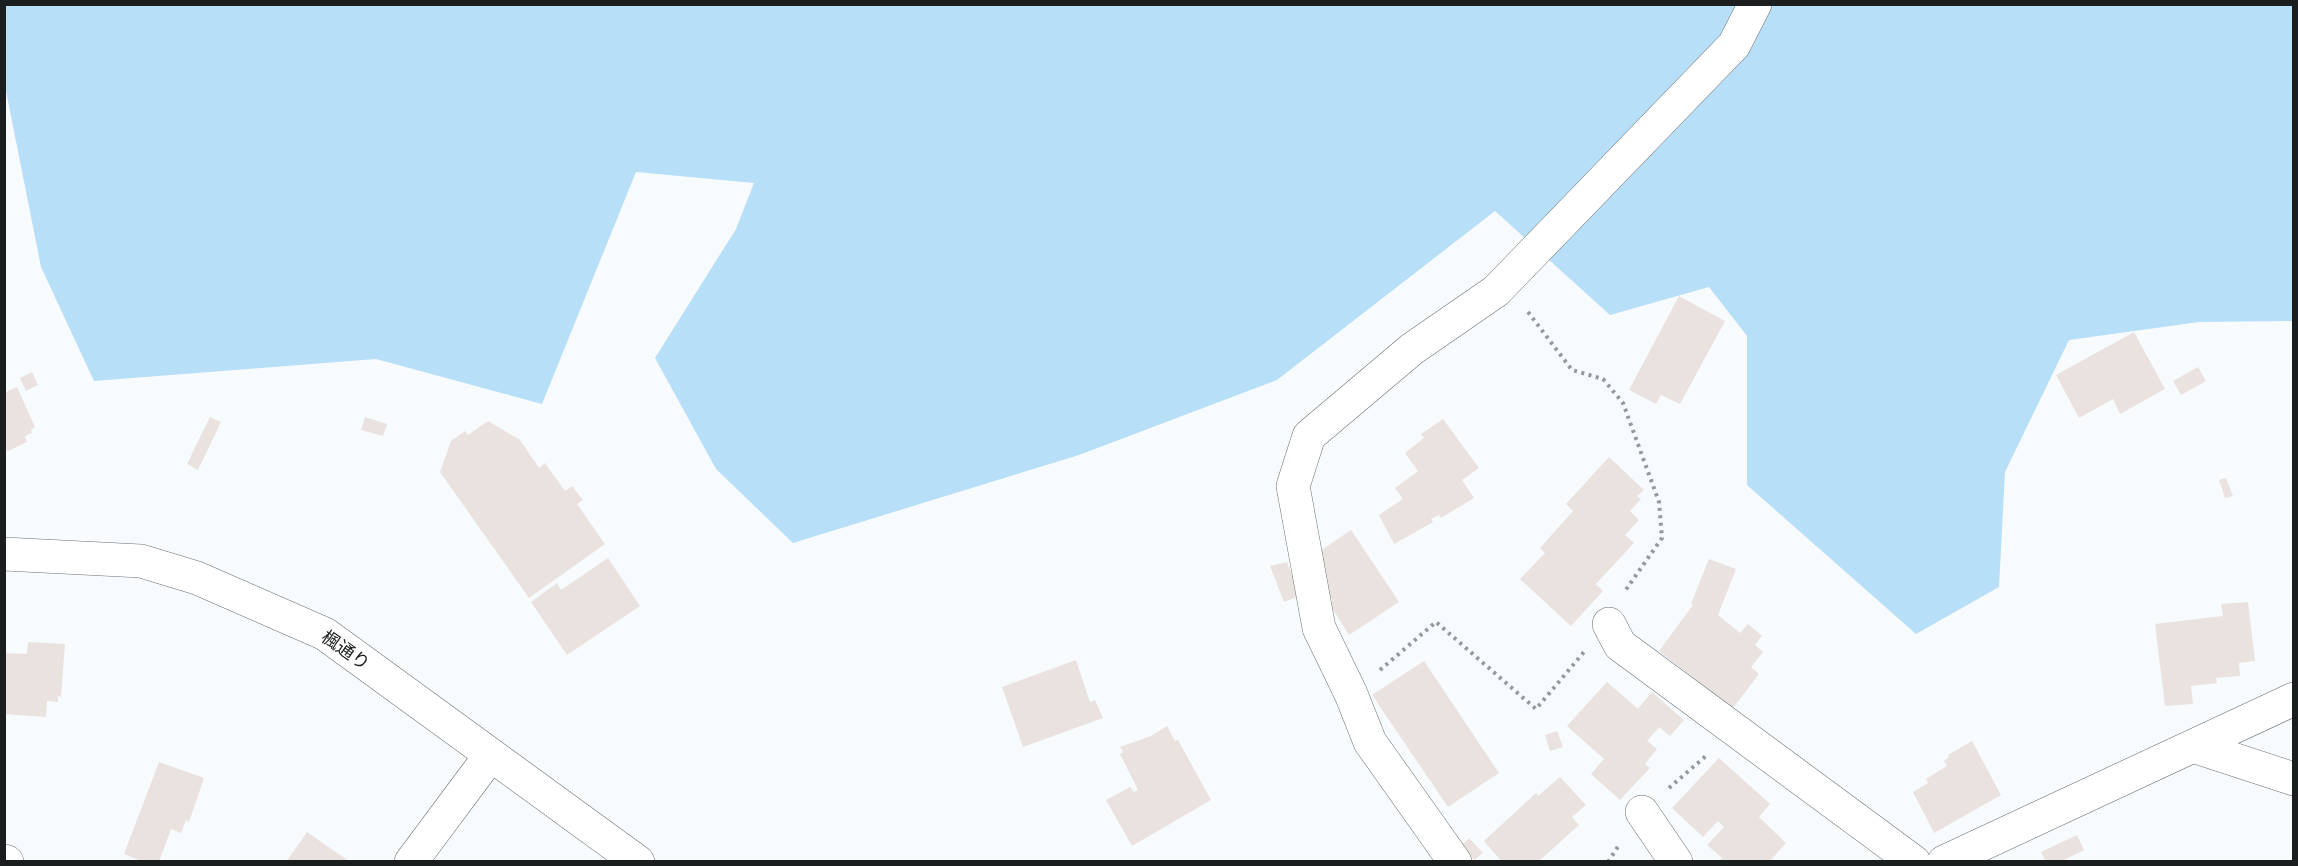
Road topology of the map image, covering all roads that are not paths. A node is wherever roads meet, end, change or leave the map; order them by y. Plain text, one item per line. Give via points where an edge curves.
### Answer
1 (1755, 4) edge
2 (4, 554) edge
3 (1609, 624) road end
4 (2294, 699) edge
5 (2193, 747) junction
6 (490, 756) junction
7 (2294, 779) edge
8 (1642, 812) dead end
9 (411, 861) edge
10 (638, 861) edge
11 (1455, 861) edge
12 (1676, 861) edge
13 (1914, 861) edge
14 (1944, 861) edge

1 - 11 street via 1734,45 1496,291 1412,349 1309,436 1293,486 1319,628 1352,694 1370,742
2 - 6 street, 楓通り via 141,561 197,578 325,634
3 - 13 street via 1620,645
4 - 5 street
5 - 7 street
5 - 14 street
6 - 9 street
6 - 10 street, 楓通り
8 - 12 street

